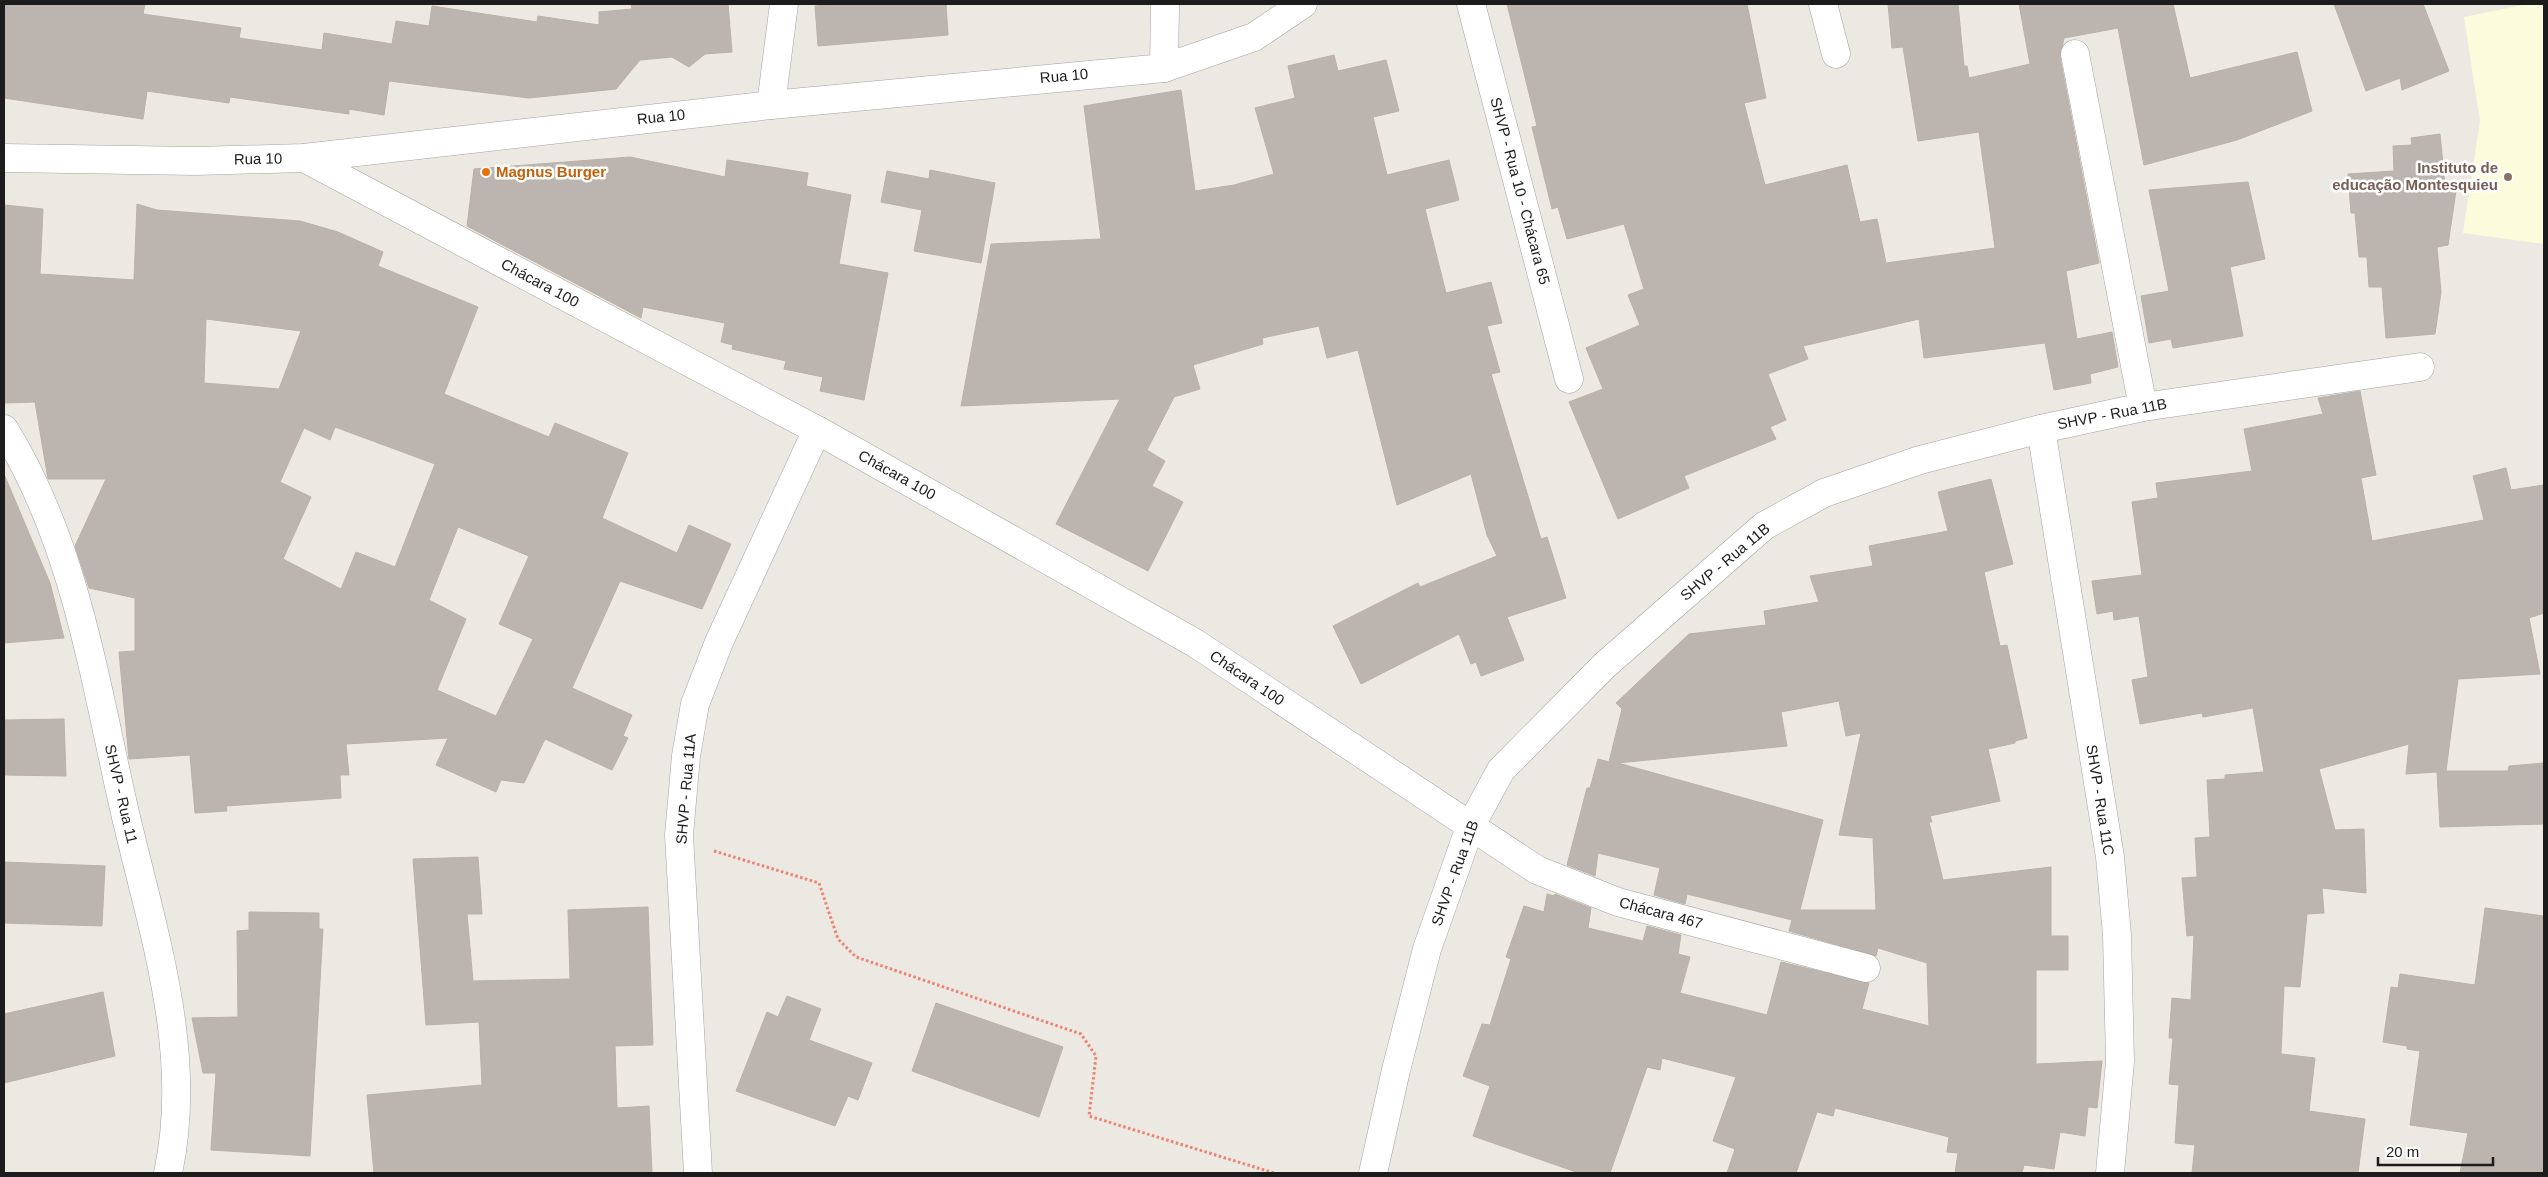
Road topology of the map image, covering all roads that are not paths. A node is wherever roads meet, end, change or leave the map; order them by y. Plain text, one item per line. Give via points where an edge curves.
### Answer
1 (784, 4) edge
2 (1166, 4) edge
3 (1303, 4) edge
4 (1471, 4) edge
5 (1823, 4) edge
6 (1836, 54) dead end
7 (2075, 54) dead end
8 (1164, 68) junction
9 (771, 104) junction
10 (4, 158) edge
11 (304, 158) junction
12 (2420, 367) dead end
13 (1569, 379) dead end
14 (2143, 407) junction
15 (4, 429) edge
16 (2041, 429) junction
17 (817, 430) junction
18 (1470, 827) junction
19 (1866, 968) dead end
20 (168, 1173) edge
21 (698, 1173) edge
22 (1373, 1173) edge
23 (2110, 1173) edge

1 - 9 street
2 - 8 street
3 - 8 street, Rua 10 via 1254,37
4 - 13 street, SHVP - Rua 10 - Chácara 65
5 - 6 street
7 - 14 street
8 - 9 street, Rua 10
9 - 11 street, Rua 10
10 - 11 street, Rua 10 via 196,161
11 - 17 street, Chácara 100
12 - 14 street, SHVP - Rua 11B
14 - 16 street, SHVP - Rua 11B
15 - 20 street, SHVP - Rua 11 via 53,526 80,615 168,996 176,1066 173,1150
16 - 18 street, SHVP - Rua 11B via 1920,460 1824,492 1764,526 1605,665 1501,770
16 - 23 street, SHVP - Rua 11C via 2110,857 2117,935 2120,1061
17 - 18 street, Chácara 100 via 1195,643
17 - 21 street, SHVP - Rua 11A via 694,704 679,835
18 - 19 street, Chácara 467 via 1537,870 1618,902
18 - 22 street, SHVP - Rua 11B via 1427,949

